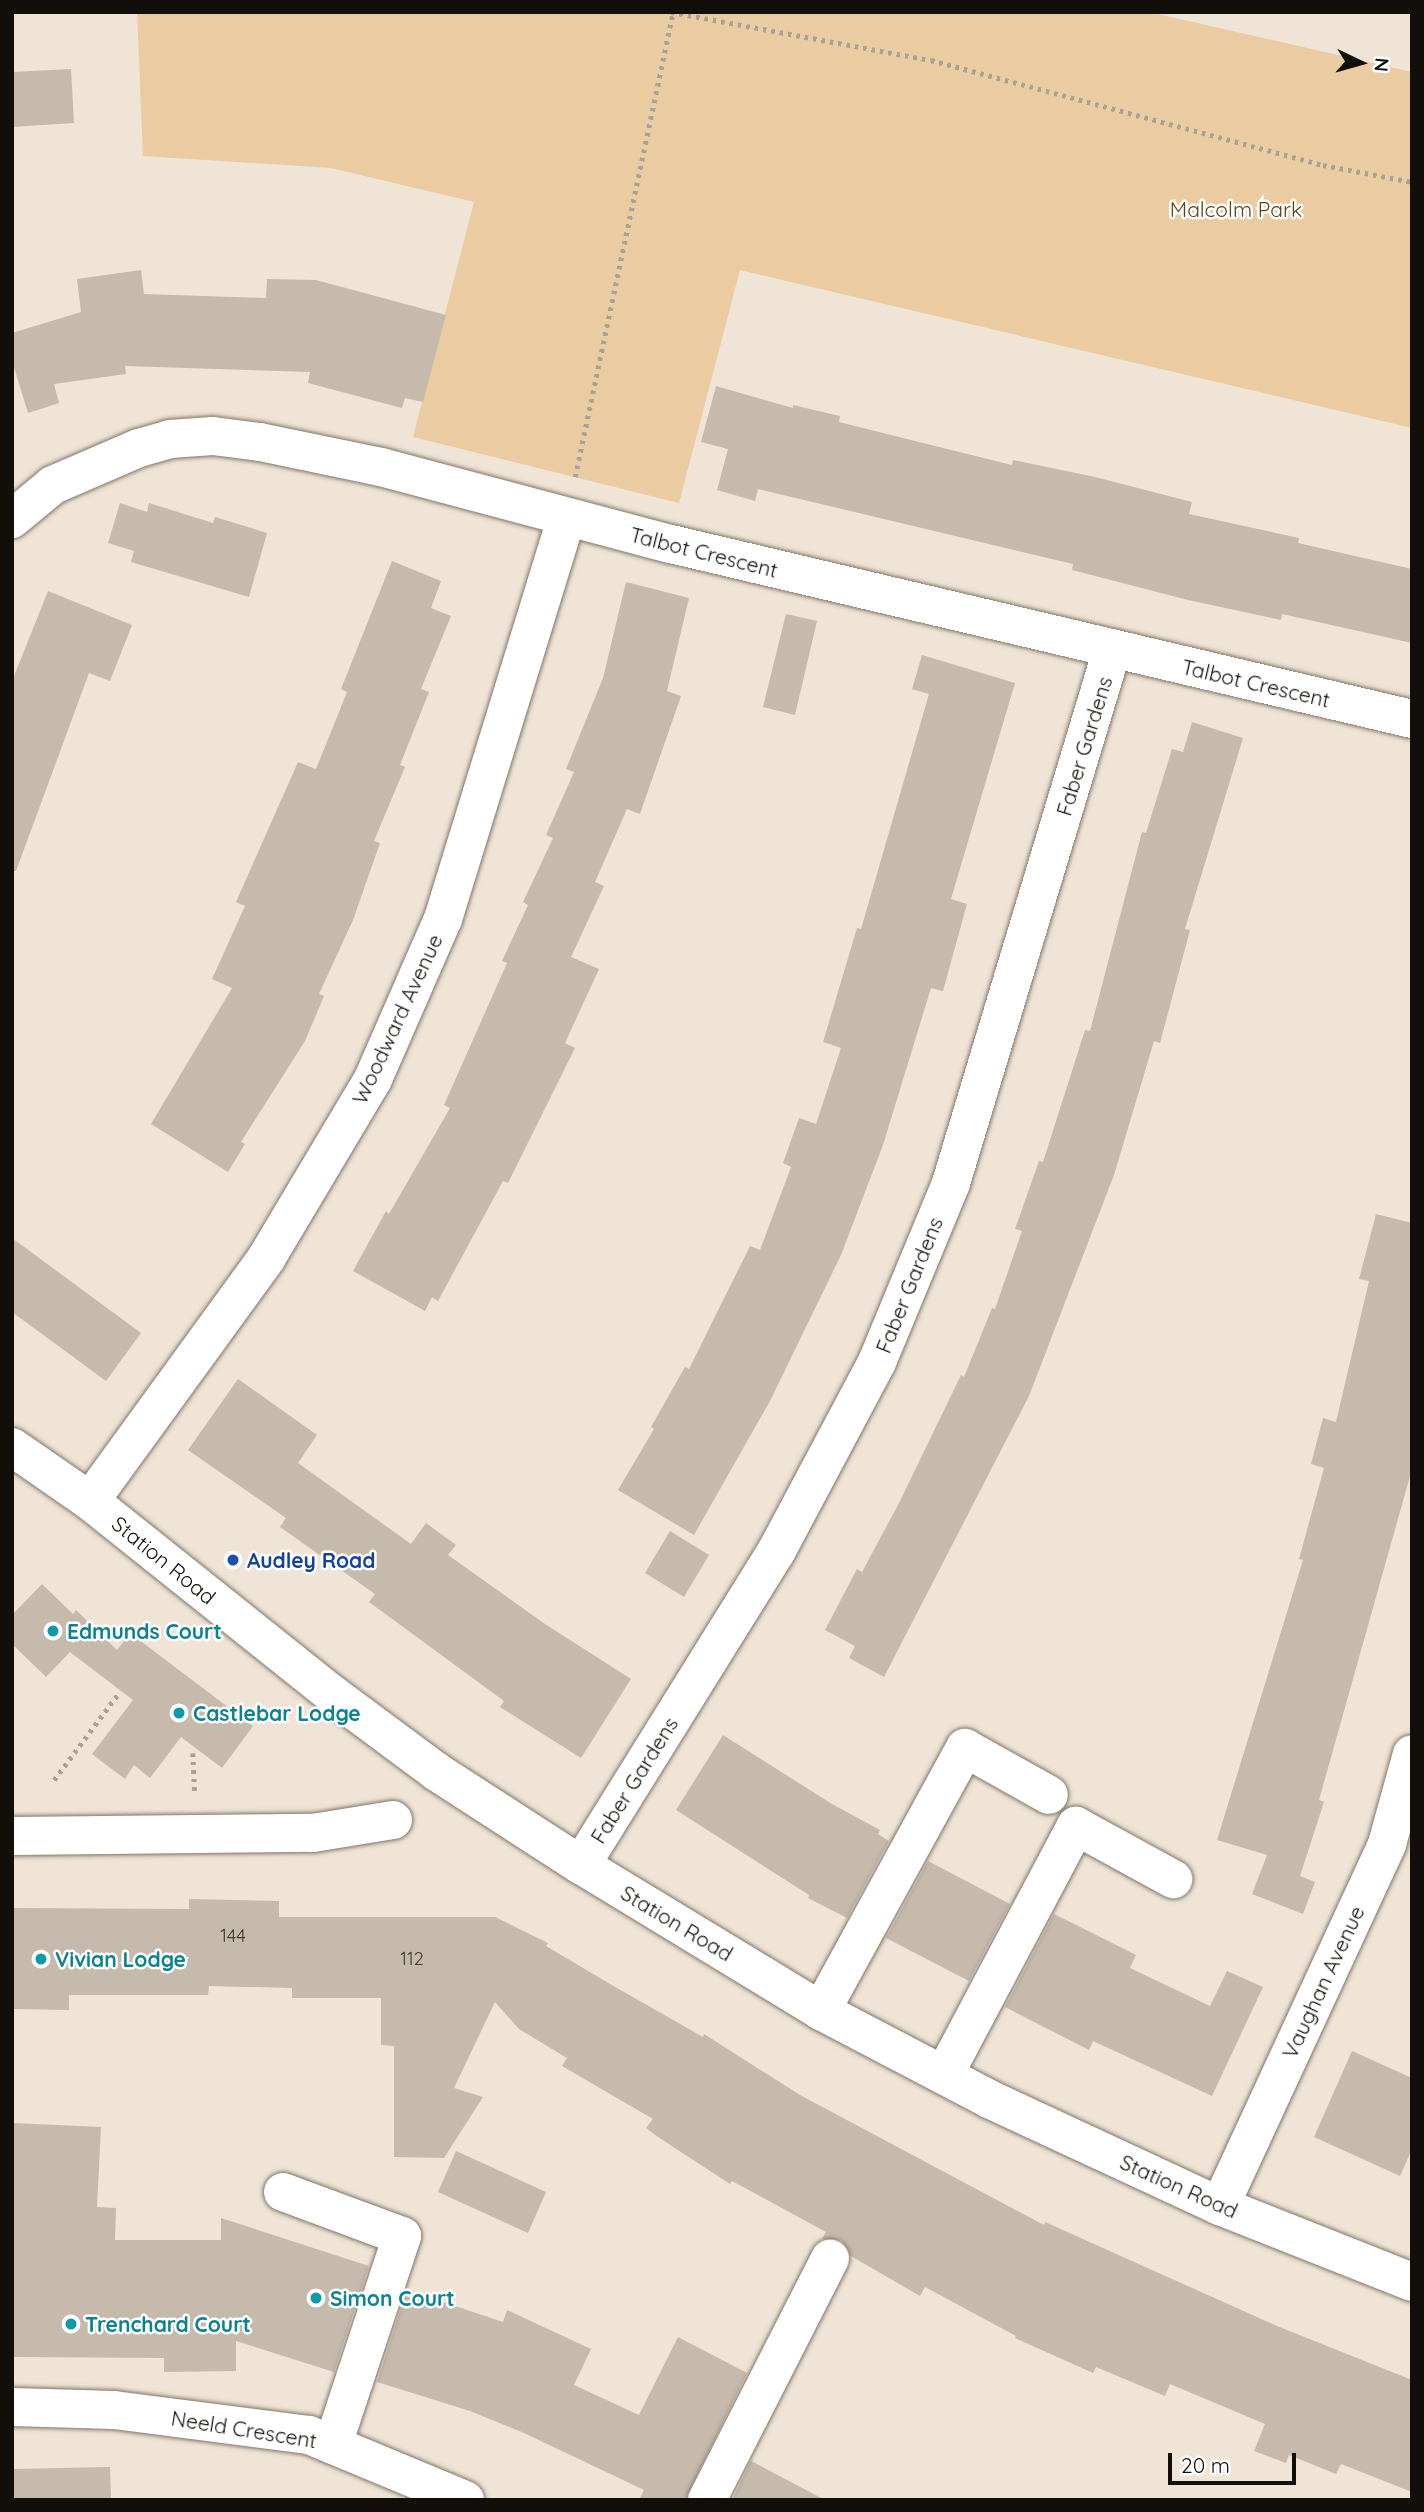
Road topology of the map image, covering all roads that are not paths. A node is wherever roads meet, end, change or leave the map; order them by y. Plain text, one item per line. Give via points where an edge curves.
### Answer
1 (566, 517) junction
2 (12, 519) edge
3 (1112, 650) junction
4 (1412, 719) edge
5 (12, 1447) edge
6 (90, 1500) junction
7 (1412, 1754) edge
8 (1049, 1795) dead end
9 (393, 1820) dead end
10 (12, 1836) edge
11 (581, 1865) junction
12 (1173, 1879) dead end
13 (821, 2011) junction
14 (944, 2075) junction
15 (283, 2192) dead end
16 (1220, 2206) junction
17 (830, 2259) dead end
18 (1412, 2282) edge
19 (12, 2407) edge
20 (333, 2445) junction
21 (465, 2500) edge
22 (707, 2500) edge

1 - 2 street, Talbot Crescent via 381,467 214,436 170,439 100,462 53,485
1 - 3 street, Talbot Crescent
1 - 6 street, Woodward Avenue via 443,919 373,1079 267,1257
3 - 4 street, Talbot Crescent
3 - 11 street, Faber Gardens via 951,1183 877,1362 776,1552
5 - 6 street, Station Road
6 - 11 street, Station Road via 436,1772
7 - 16 street, Vaughan Avenue via 1387,1844
8 - 13 street via 965,1748
9 - 10 street via 313,1833
11 - 13 street, Station Road
12 - 14 street via 1076,1826
13 - 14 street, Station Road
14 - 16 street, Station Road
15 - 20 street via 402,2236
16 - 18 street, Station Road
17 - 22 street
19 - 20 street, Neeld Crescent via 114,2410 309,2435
20 - 21 street, Neeld Crescent

